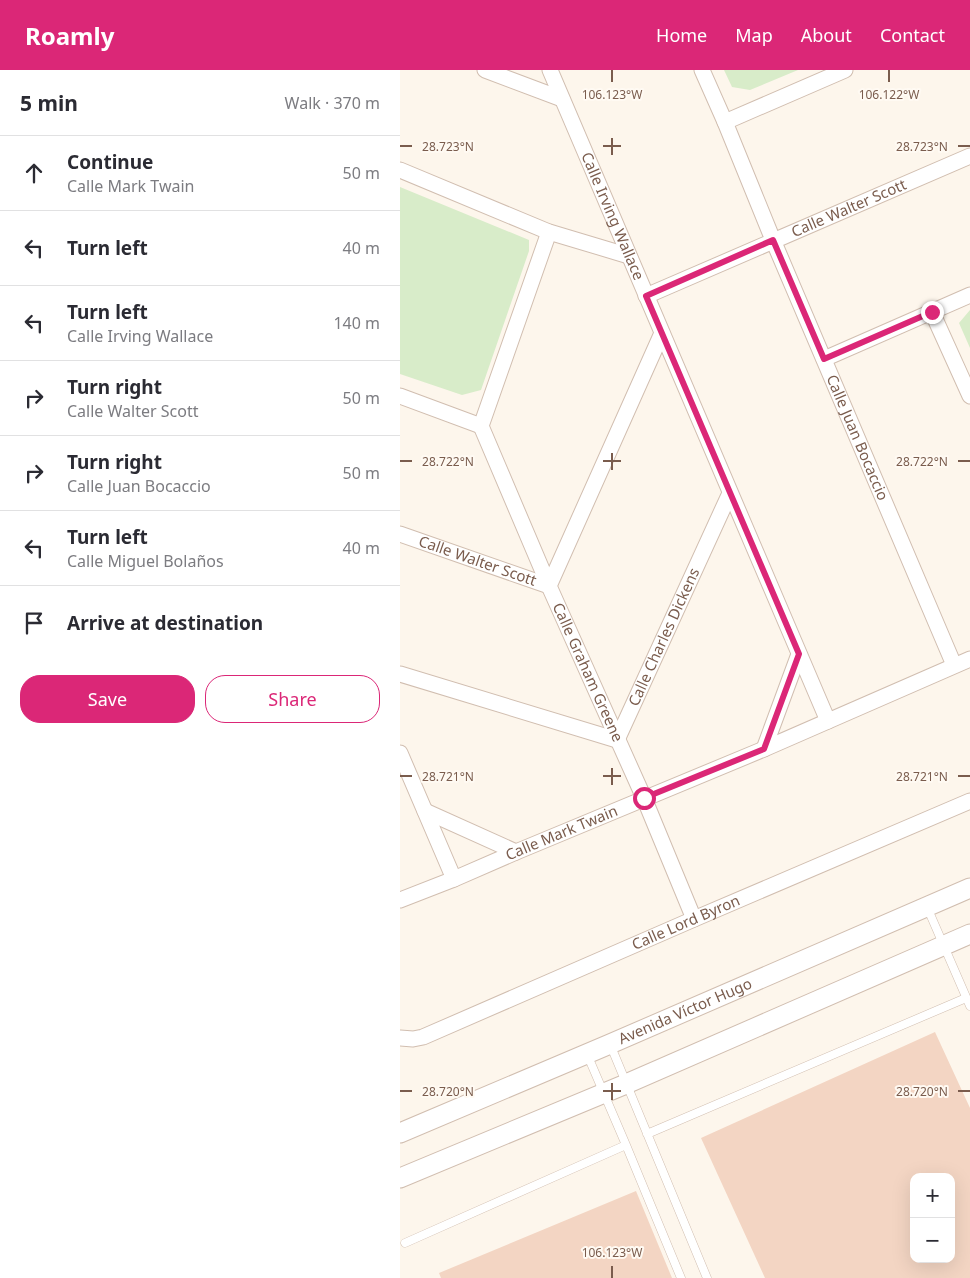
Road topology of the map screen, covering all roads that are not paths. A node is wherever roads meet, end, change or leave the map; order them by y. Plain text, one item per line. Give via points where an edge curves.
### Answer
1 (485, 70) edge
2 (550, 70) edge
3 (702, 70) edge
4 (845, 70) edge
5 (562, 99) junction
6 (725, 122) junction
7 (970, 156) edge
8 (400, 170) edge
9 (549, 232) junction
10 (773, 240) junction
11 (629, 256) junction
12 (970, 295) edge
13 (646, 296) junction
14 (932, 312) junction
15 (662, 333) junction
16 (824, 359) junction
17 (400, 396) edge
18 (970, 396) edge
19 (481, 426) junction
20 (730, 493) junction
21 (400, 534) edge
22 (549, 586) junction
23 (799, 654) junction
24 (970, 658) edge
25 (954, 666) junction
26 (400, 674) edge
27 (828, 721) junction
28 (617, 740) junction
29 (764, 749) junction
30 (400, 753) edge
31 (644, 798) junction
32 (970, 801) edge
33 (425, 811) junction
34 (516, 852) junction
35 (454, 879) junction
36 (970, 888) edge
37 (400, 900) edge
38 (927, 907) junction
39 (694, 919) junction
40 (970, 934) edge
41 (943, 946) junction
42 (966, 998) junction
43 (970, 1006) edge
44 (400, 1038) edge
45 (610, 1044) junction
46 (587, 1054) junction
47 (626, 1084) junction
48 (604, 1094) junction
49 (400, 1133) edge
50 (647, 1134) junction
51 (626, 1145) junction
52 (400, 1178) edge
53 (405, 1243) dead end
54 (681, 1278) edge
55 (706, 1278) edge

1 - 5 street
2 - 5 street, Calle Irving Wallace
3 - 6 street, Calle Juan Bocaccio
4 - 6 street
5 - 11 street, Calle Irving Wallace
6 - 10 street, Calle Juan Bocaccio
7 - 10 street, Calle Walter Scott
8 - 9 street
9 - 11 street
9 - 19 street
10 - 13 street, Calle Walter Scott
10 - 16 street, Calle Juan Bocaccio
11 - 13 street, Calle Irving Wallace
12 - 14 street
13 - 15 street, Calle Irving Wallace
14 - 16 street
14 - 18 street
15 - 20 street, Calle Irving Wallace
15 - 22 street, Calle Walter Scott
16 - 25 street, Calle Juan Bocaccio
17 - 19 street
19 - 22 street, Calle Graham Greene
20 - 23 street, Calle Irving Wallace
20 - 28 street, Calle Charles Dickens
21 - 22 street, Calle Walter Scott
22 - 28 street, Calle Graham Greene
23 - 27 street, Calle Irving Wallace
23 - 29 street
24 - 25 street, Calle Mark Twain
25 - 27 street, Calle Mark Twain
26 - 28 street
27 - 29 street, Calle Mark Twain
28 - 31 street, Calle Graham Greene
29 - 31 street, Calle Mark Twain
30 - 33 street
31 - 34 street, Calle Mark Twain
31 - 39 street, Calle Graham Greene
32 - 39 street, Calle Lord Byron
33 - 34 street
33 - 35 street
34 - 35 street, Calle Mark Twain
35 - 37 street, Calle Mark Twain
36 - 38 street, Avenida Víctor Hugo
38 - 41 lane
38 - 45 street, Avenida Víctor Hugo
39 - 44 street, Calle Lord Byron via 423,1037
40 - 41 street
41 - 42 lane
41 - 47 street
42 - 43 lane
42 - 50 lane
45 - 46 street, Avenida Víctor Hugo
45 - 47 lane
46 - 48 lane
46 - 49 street, Avenida Víctor Hugo
47 - 48 street
47 - 50 lane
48 - 51 lane
48 - 52 street
50 - 55 lane
51 - 53 lane
51 - 54 lane

